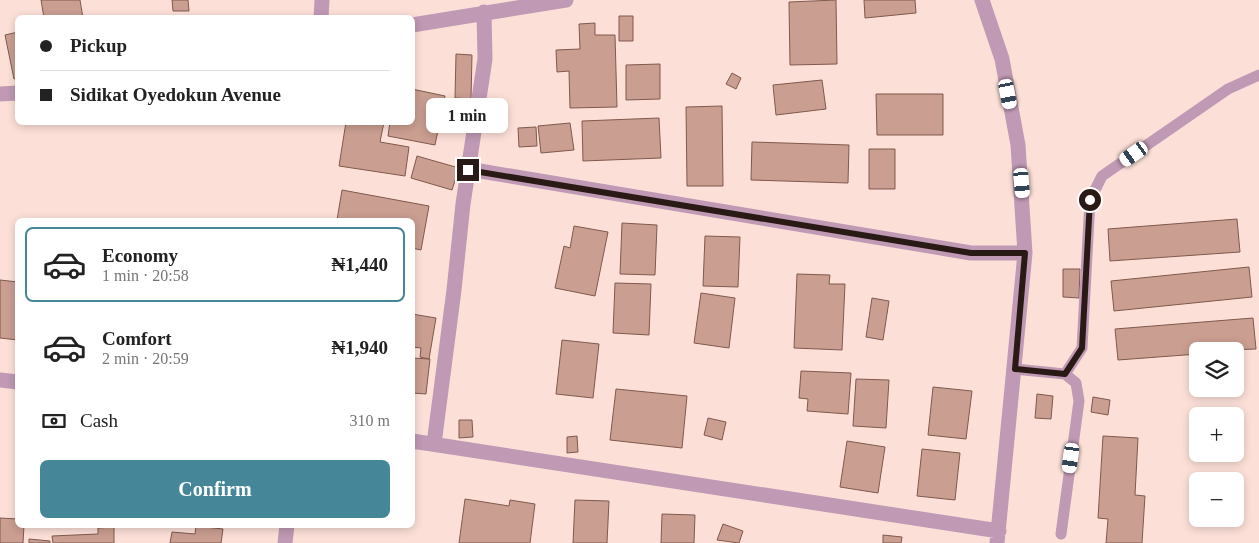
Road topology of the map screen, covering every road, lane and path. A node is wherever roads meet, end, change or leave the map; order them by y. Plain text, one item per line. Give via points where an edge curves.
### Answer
1 (322, 0) edge
2 (566, 0) edge
3 (982, 0) edge
4 (484, 12) junction
5 (321, 15) edge
6 (415, 24) edge
7 (1259, 75) edge
8 (15, 92) edge
9 (0, 94) edge
10 (468, 170) junction
11 (1025, 253) junction
12 (1015, 369) junction
13 (1065, 374) junction
14 (0, 380) edge
15 (15, 382) edge
16 (415, 441) edge
17 (434, 444) junction
18 (287, 528) edge
19 (1061, 534) dead end
20 (998, 537) edge
21 (285, 543) edge

1 - 5 street
2 - 4 street
3 - 11 street via 1002,60 1018,145
4 - 6 street
4 - 10 street via 485,60
7 - 13 lane via 1228,90 1102,176 1090,200 1082,348
8 - 9 street
10 - 11 street via 971,253
10 - 17 street
11 - 12 street
12 - 13 lane
12 - 20 street
13 - 19 lane via 1076,383 1079,401
14 - 15 street
16 - 17 street
17 - 20 street
18 - 21 street

